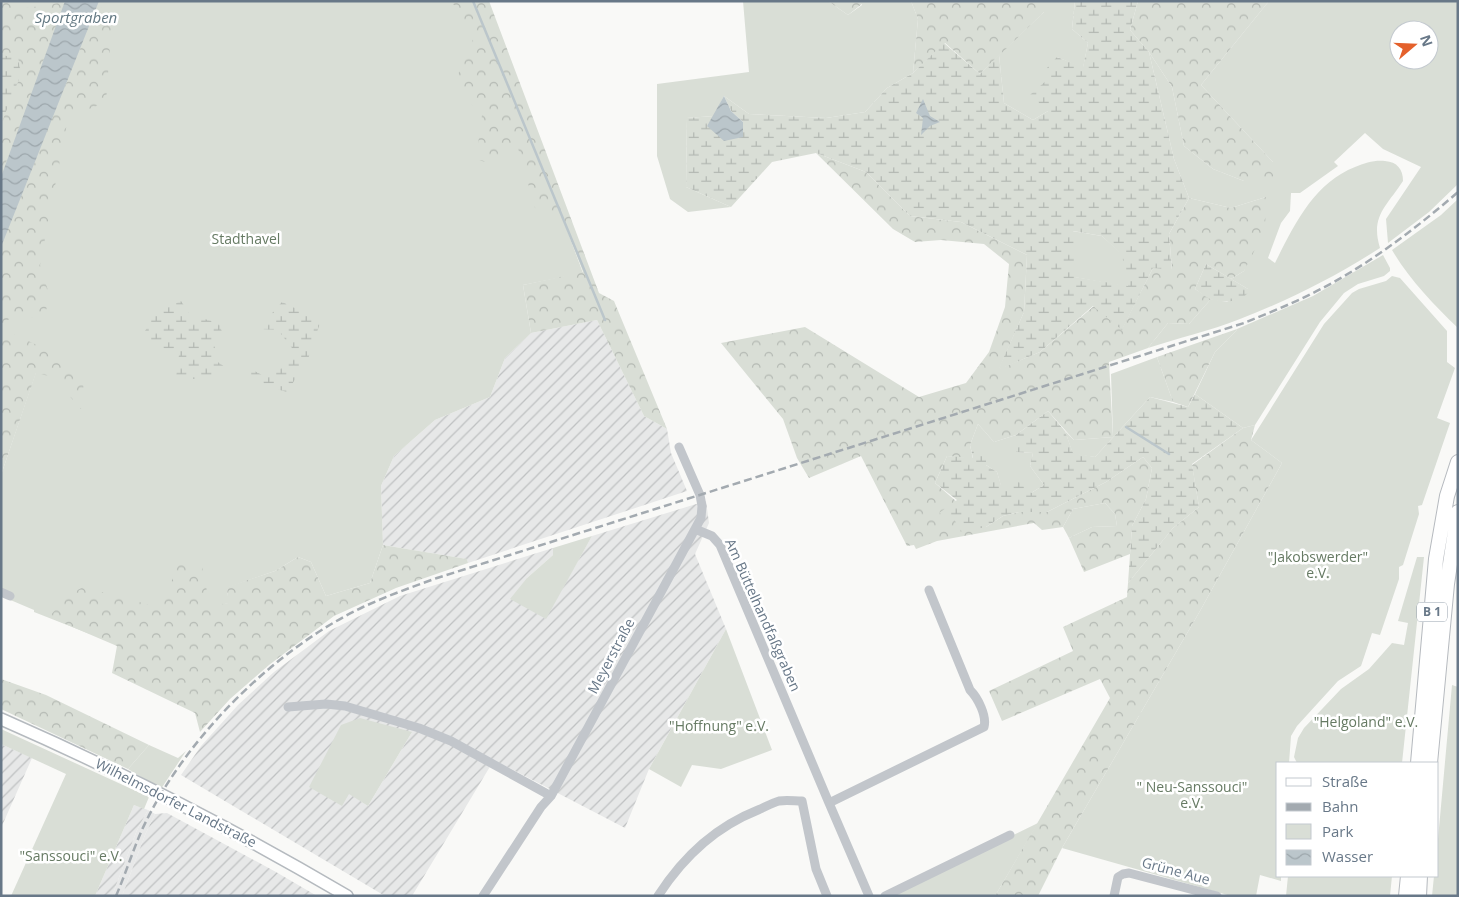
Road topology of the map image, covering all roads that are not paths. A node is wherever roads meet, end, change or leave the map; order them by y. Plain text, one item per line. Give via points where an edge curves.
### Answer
1 (679, 447) dead end
2 (1458, 462) edge
3 (1458, 512) edge
4 (695, 529) junction
5 (929, 590) dead end
6 (288, 707) dead end
7 (1, 719) edge
8 (1418, 762) edge
9 (1430, 762) edge
10 (551, 796) junction
11 (829, 804) junction
12 (1010, 835) dead end
13 (1408, 877) edge
14 (1420, 877) edge
15 (346, 896) edge
16 (483, 896) edge
17 (658, 896) edge
18 (826, 896) edge
19 (869, 896) edge
20 (885, 896) edge
21 (1114, 896) edge
22 (1217, 896) edge
23 (1406, 896) edge
24 (1418, 896) edge

1 - 4 street via 700,495 702,506
2 - 8 main road, B 1 via 1447,496 1436,559
3 - 9 main road, B 1 via 1447,584
4 - 10 street, Meyerstraße
4 - 11 street, Am Büttelhandfaßgraben via 712,536 720,544
5 - 11 street via 970,690 979,704 984,727
6 - 10 street via 345,706 419,728 451,741
7 - 15 main road, Wilhelmsdorfer Landstraße via 200,813
10 - 16 street, Meyerstraße
11 - 19 street, Am Büttelhandfaßgraben
12 - 20 street
13 - 23 main road
14 - 24 main road
17 - 18 street via 700,844 738,818 780,801 802,801 816,869
21 - 22 street, Grüne Aue via 1118,876 1129,873

